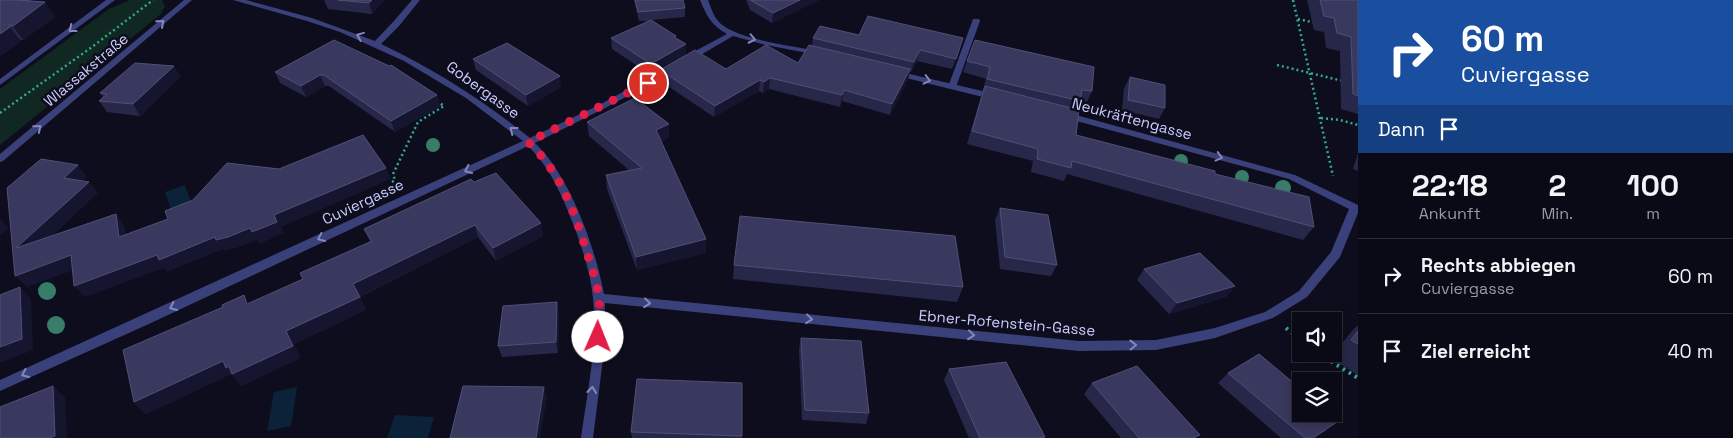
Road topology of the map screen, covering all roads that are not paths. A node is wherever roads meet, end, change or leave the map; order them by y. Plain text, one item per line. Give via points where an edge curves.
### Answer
1 (28, 0) edge
2 (111, 0) edge
3 (188, 0) edge
4 (237, 0) edge
5 (416, 0) edge
6 (704, 0) edge
7 (0, 6) edge
8 (976, 21) dead end
9 (732, 34) junction
10 (376, 43) junction
11 (824, 55) edge
12 (888, 71) edge
13 (0, 83) edge
14 (952, 87) junction
15 (1006, 100) edge
16 (1060, 114) edge
17 (528, 142) junction
18 (0, 159) edge
19 (1356, 209) edge
20 (599, 298) junction
21 (0, 386) edge
22 (587, 438) edge

1 - 7 street
2 -> 13 street
18 -> 3 street, Wlassakstraße
10 -> 4 street, Gobergasse via 314,19
5 - 10 street
6 - 9 street via 718,26
8 - 14 street
9 -> 11 street
9 - 17 street, Cuviergasse via 631,92
17 -> 10 street, Gobergasse via 474,99 423,66
12 -> 14 street
14 - 15 street
16 -> 19 street, Neukräftengasse via 1292,177
17 - 20 street, Gobergasse via 555,173 566,196 578,224
17 -> 21 street, Cuviergasse
20 -> 19 street, Ebner-Rofenstein-Gasse via 1079,346 1156,345 1224,330 1269,315 1303,294 1336,254
22 -> 20 street, Gobergasse

